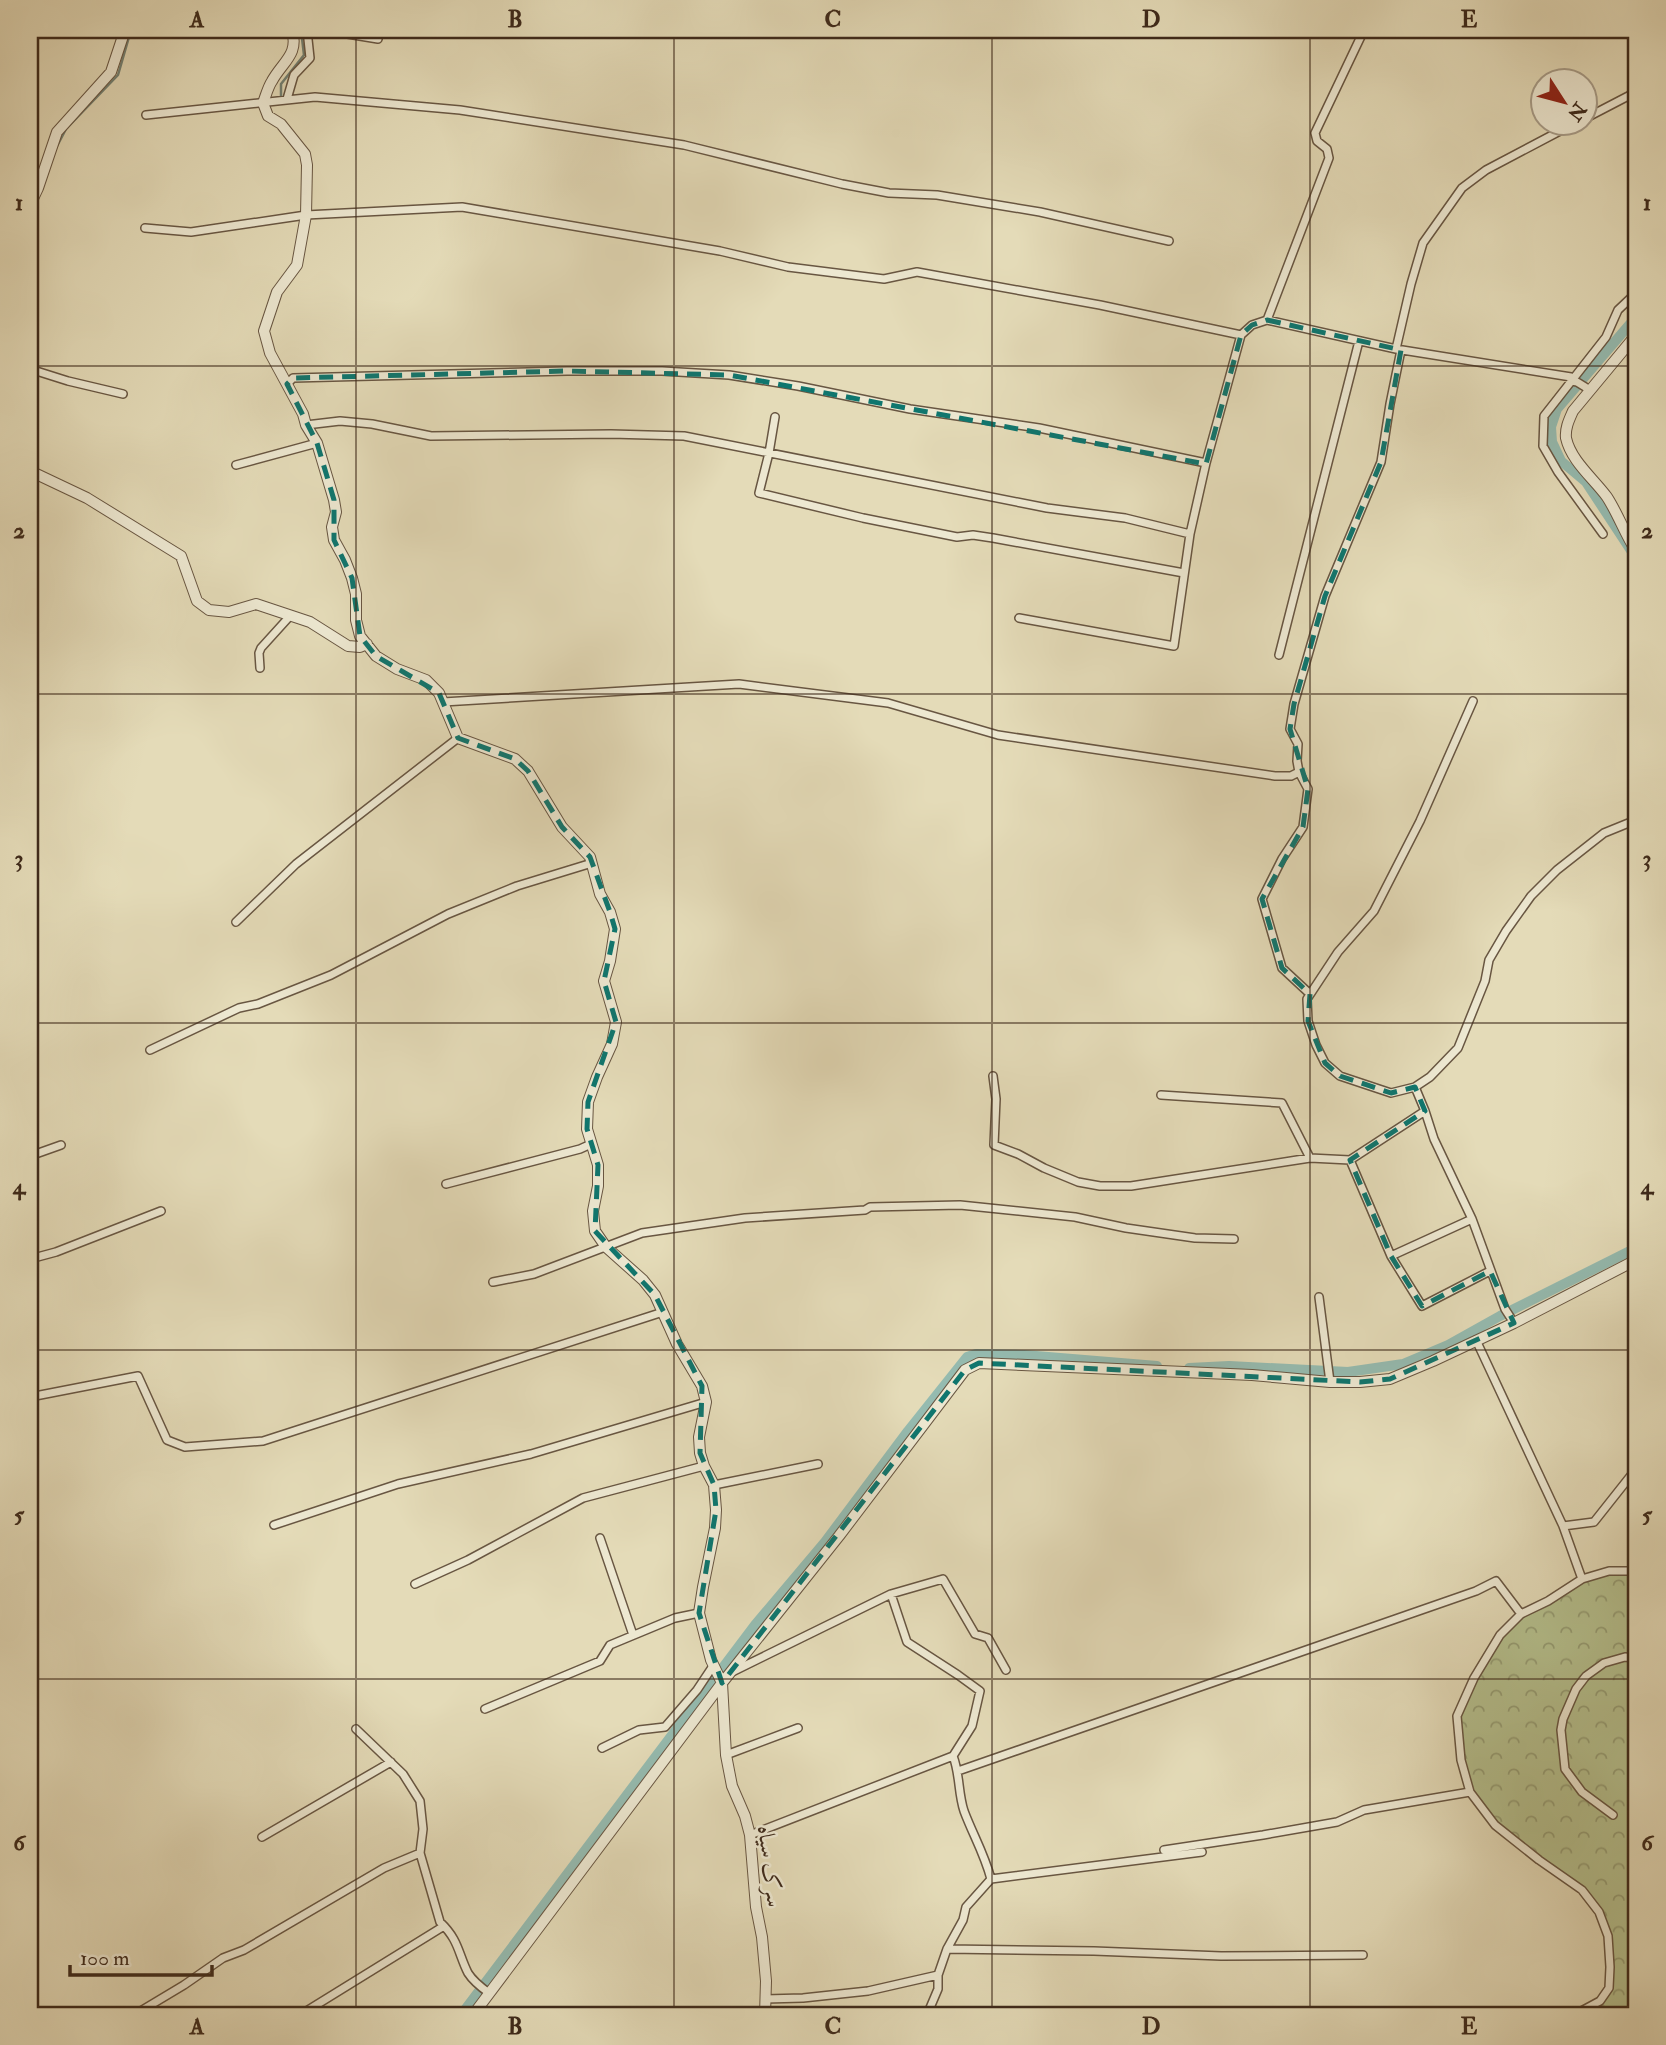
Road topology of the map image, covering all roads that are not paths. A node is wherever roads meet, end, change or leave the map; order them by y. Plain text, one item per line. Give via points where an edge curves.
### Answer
1 (125, 30) edge
2 (292, 30) edge
3 (307, 30) edge
4 (323, 30) edge
5 (1364, 30) edge
6 (378, 39) dead end
7 (1636, 92) edge
8 (287, 99) junction
9 (263, 103) junction
10 (1600, 111) edge
11 (146, 115) dead end
12 (1550, 136) edge
13 (30, 205) edge
14 (306, 215) junction
15 (145, 228) dead end
16 (1169, 241) dead end
17 (1636, 293) edge
18 (1267, 320) junction
19 (1241, 335) junction
20 (1636, 335) edge
21 (1359, 341) junction
22 (1399, 350) junction
23 (30, 369) edge
24 (287, 384) junction
25 (1581, 385) junction
26 (124, 394) dead end
27 (775, 417) dead end
28 (306, 425) junction
29 (317, 443) junction
30 (769, 453) junction
31 (1206, 463) junction
32 (236, 465) dead end
33 (30, 471) edge
34 (1190, 534) junction
35 (1603, 534) dead end
36 (1636, 551) edge
37 (1184, 573) junction
38 (290, 615) junction
39 (1019, 618) dead end
40 (367, 644) junction
41 (1279, 655) dead end
42 (260, 668) dead end
43 (1474, 701) dead end
44 (443, 702) junction
45 (458, 738) junction
46 (1299, 772) junction
47 (1636, 820) edge
48 (592, 863) junction
49 (236, 922) dead end
50 (1310, 994) junction
51 (150, 1050) dead end
52 (993, 1076) dead end
53 (1415, 1087) junction
54 (1161, 1095) dead end
55 (1426, 1111) junction
56 (591, 1144) junction
57 (61, 1145) dead end
58 (30, 1156) edge
59 (1310, 1158) junction
60 (1350, 1160) junction
61 (446, 1184) dead end
62 (162, 1211) dead end
63 (1472, 1219) junction
64 (1234, 1239) dead end
65 (606, 1247) junction
66 (1391, 1256) junction
67 (30, 1259) edge
68 (1636, 1260) edge
69 (1490, 1271) junction
70 (493, 1282) dead end
71 (1319, 1297) dead end
72 (663, 1312) junction
73 (1511, 1320) junction
74 (1476, 1340) junction
75 (1330, 1376) junction
76 (30, 1397) edge
77 (706, 1402) junction
78 (1636, 1452) edge
79 (1636, 1463) edge
80 (818, 1464) dead end
81 (704, 1466) junction
82 (1636, 1469) edge
83 (714, 1485) junction
84 (274, 1525) dead end
85 (1563, 1526) junction
86 (600, 1538) dead end
87 (1636, 1573) edge
88 (1582, 1580) junction
89 (415, 1584) dead end
90 (891, 1594) junction
91 (699, 1613) junction
92 (1521, 1614) junction
93 (633, 1635) junction
94 (1636, 1658) edge
95 (1006, 1670) dead end
96 (730, 1672) junction
97 (717, 1675) junction
98 (485, 1709) dead end
99 (799, 1728) dead end
100 (356, 1729) dead end
101 (602, 1748) dead end
102 (726, 1755) junction
103 (953, 1756) junction
104 (391, 1762) junction
105 (958, 1771) junction
106 (1470, 1792) junction
107 (1613, 1815) dead end
108 (750, 1835) junction
109 (262, 1837) dead end
110 (1164, 1850) dead end
111 (1202, 1852) dead end
112 (420, 1853) junction
113 (991, 1879) junction
114 (444, 1926) junction
115 (947, 1949) junction
116 (1363, 1955) dead end
117 (939, 1975) junction
118 (485, 1990) junction
119 (765, 1999) junction
120 (134, 2015) edge
121 (300, 2015) edge
122 (473, 2015) edge
123 (765, 2015) edge
124 (927, 2015) edge
125 (1574, 2015) edge

1 - 13 street via 111,72 57,132
2 - 9 street via 295,42 290,55
3 - 8 street via 310,58 294,75
4 - 6 street
5 - 18 street via 1315,133 1329,158
7 - 10 street
8 - 9 street
8 - 16 street via 314,97 460,110 684,145 842,184 1040,212
9 - 11 street
9 - 14 street via 268,116 281,124 305,154
12 - 22 street via 1462,188 1423,243
14 - 15 street via 191,232
14 - 19 street via 462,207 788,267 884,279 918,272
14 - 24 street via 297,265 277,292 264,331
17 - 25 street via 1618,310
18 - 19 street
18 - 21 street
19 - 31 street
20 - 25 street
21 - 22 street
21 - 41 street
22 - 25 street via 1571,377
22 - 46 street via 1381,463 1325,596 1294,704 1290,729 1298,744
23 - 26 street
24 - 28 street
24 - 31 street via 293,378 568,370 729,375 1039,428
25 - 35 street via 1544,416 1543,446
25 - 36 street via 1566,424 1566,438 1608,499
27 - 30 street
28 - 29 street
28 - 30 street via 340,421 431,436 684,436
29 - 32 street
29 - 40 street via 334,500 334,540 352,578 356,620
30 - 34 street
30 - 37 street via 759,493 957,537 993,538
31 - 34 street
33 - 38 street via 86,498 181,556 197,601 209,610 229,612 256,604
34 - 37 street
37 - 39 street via 1174,646
38 - 40 street via 348,646
38 - 42 street via 261,648
40 - 44 street via 397,669 426,680
43 - 50 street via 1391,881 1374,911 1338,951
44 - 45 street
44 - 46 street via 739,684 888,703 998,735 1162,761 1275,776
45 - 48 street via 515,760 528,771 562,827
45 - 49 street via 296,864
46 - 50 street via 1308,789 1303,827 1262,899 1282,968
47 - 53 street via 1604,833 1531,897 1489,960 1458,1048
48 - 51 street via 448,914 331,975 239,1008
48 - 56 street via 615,929 604,981 616,1023 588,1102
50 - 53 street via 1308,1021 1316,1045 1339,1076 1391,1093
52 - 59 street via 994,1145 1078,1182 1131,1186
53 - 55 street
54 - 59 street via 1282,1103
55 - 60 street
55 - 63 street via 1434,1139
56 - 61 street
56 - 65 street via 598,1165 595,1231
57 - 58 street
59 - 60 street
60 - 66 street
62 - 67 street
63 - 66 street
63 - 69 street
64 - 65 street via 1195,1238 1075,1217 960,1205 745,1218 642,1233
65 - 70 street via 534,1274
65 - 72 street via 643,1280
66 - 69 street via 1422,1306
68 - 73 street
69 - 73 street
71 - 75 street
72 - 76 street via 263,1441 185,1447 167,1440 138,1376
72 - 77 street
73 - 74 street
74 - 75 street via 1390,1379 1360,1382
74 - 85 street
75 - 96 street via 979,1363 965,1370
77 - 81 street via 699,1437
77 - 84 street via 531,1454 398,1484
78 - 79 street
80 - 83 street
81 - 83 street
81 - 89 street via 583,1498
82 - 85 street via 1594,1522
83 - 91 street via 715,1528
85 - 88 street
86 - 93 street
87 - 88 street via 1609,1571
88 - 92 street
90 - 95 street via 943,1580 975,1634 988,1638
90 - 96 street
90 - 103 street via 907,1642 980,1691 972,1726
91 - 93 street
91 - 97 street, سرک سیاه
92 - 105 street via 1496,1581
92 - 106 street via 1500,1635 1457,1716
93 - 98 street via 610,1645 600,1661
94 - 107 street via 1604,1663 1586,1676 1576,1689 1561,1730 1564,1769 1581,1792
96 - 97 street
97 - 101 street via 697,1690 665,1727 639,1730
97 - 102 street, سرک سیاه
97 - 118 street
99 - 102 street
100 - 104 street
102 - 108 street, سرک سیاه
103 - 105 street
103 - 108 street
104 - 109 street
104 - 112 street via 419,1801
105 - 113 street via 960,1797
106 - 110 street via 1364,1810 1337,1822
106 - 125 street via 1495,1825 1582,1890 1599,1912 1608,1936 1609,1988 1600,2001
108 - 119 street, سرک سیاه
111 - 113 street
112 - 114 street
112 - 120 street via 384,1868 223,1958
113 - 115 street via 966,1907
114 - 118 street via 469,1974
114 - 121 street
115 - 116 street
115 - 117 street
117 - 119 street via 868,1991
117 - 124 street
118 - 122 street
119 - 123 street, سرک سیاه

